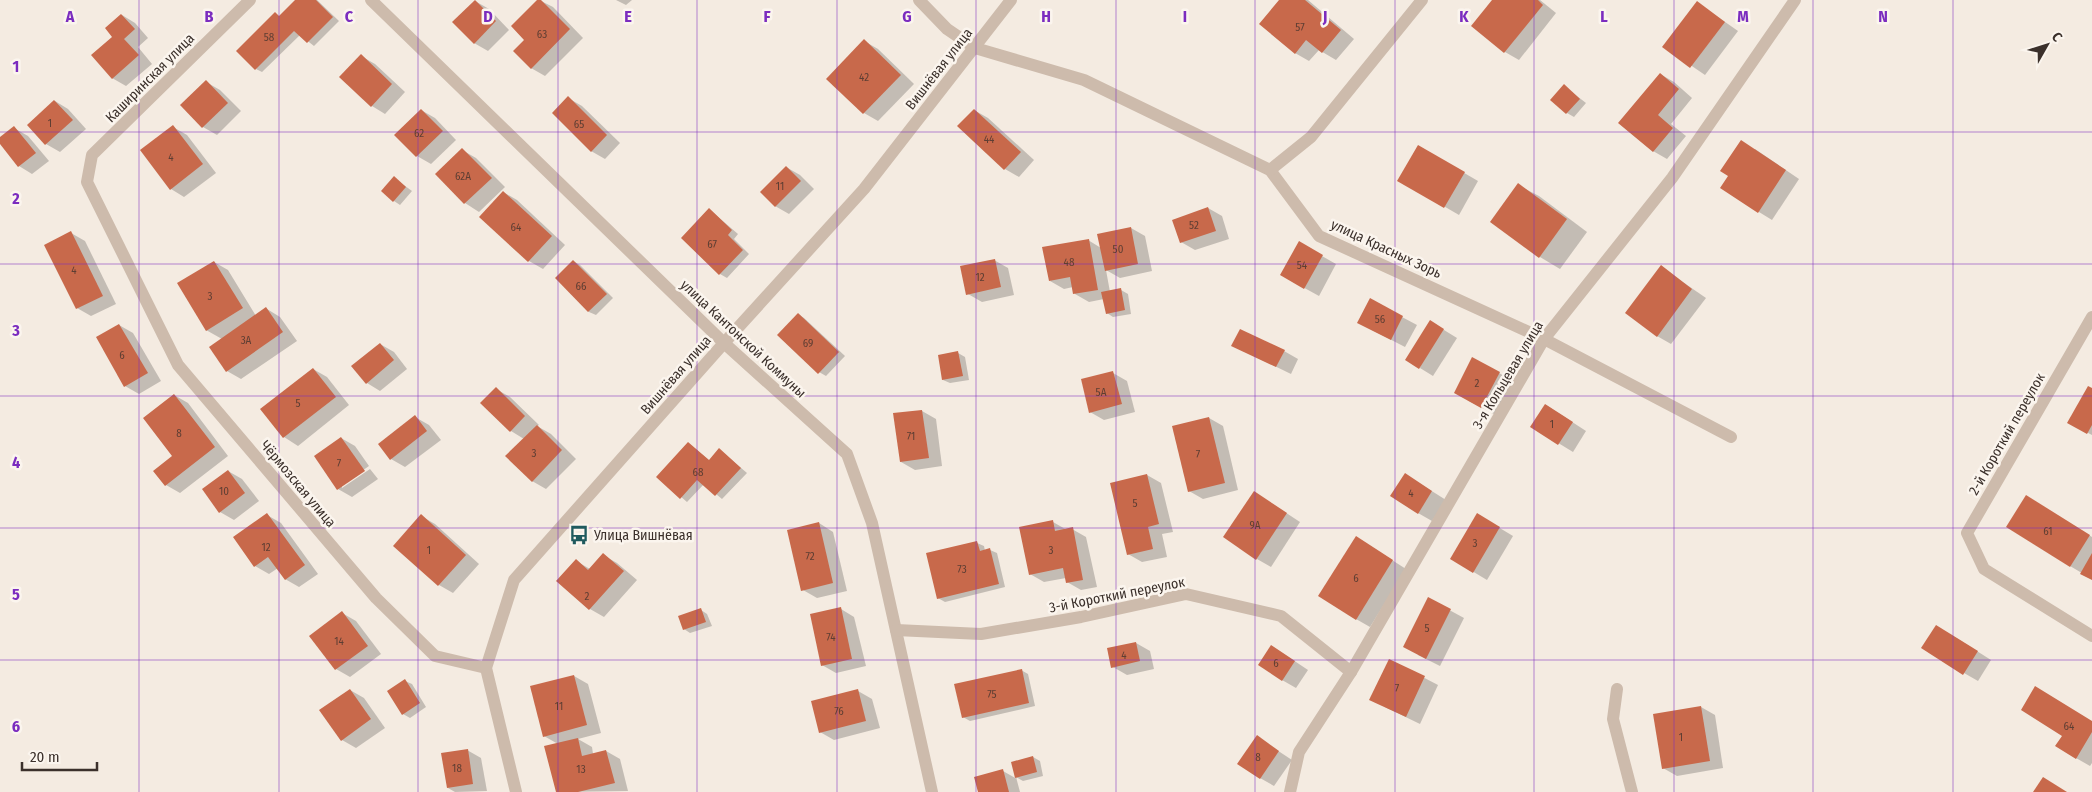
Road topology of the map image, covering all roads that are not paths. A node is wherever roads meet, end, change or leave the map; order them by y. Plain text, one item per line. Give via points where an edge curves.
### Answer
1 (250, 0) edge
2 (371, 0) edge
3 (919, 0) edge
4 (1010, 0) edge
5 (1422, 0) edge
6 (1795, 0) edge
7 (975, 48) junction
8 (92, 156) joint
9 (1270, 170) junction
10 (2092, 317) edge
11 (1544, 339) junction
12 (724, 343) junction
13 (1731, 437) dead end
14 (896, 630) junction
15 (2092, 636) edge
16 (486, 668) junction
17 (1352, 672) junction
18 (1618, 689) dead end
19 (516, 792) edge
20 (932, 792) edge
21 (1290, 792) edge
22 (1632, 792) edge

1 - 8 street, Каширинская улица
2 - 12 street, улица Кантонской Коммуны
3 - 7 street, улица Красных Зорь via 947,29
4 - 7 street, Вишнёвая улица
5 - 9 street via 1311,137
6 - 11 street, 3-я Кольцевая улица via 1672,178
7 - 9 street, улица Красных Зорь via 1084,80
7 - 12 street, Вишнёвая улица via 864,189
8 - 16 street, Чёрмозская улица via 87,182 178,365 376,598 435,656
9 - 11 street, улица Красных Зорь via 1319,236
10 - 15 street, 2-й Короткий переулок via 1967,533 1984,568
11 - 13 street, улица Красных Зорь
11 - 17 street, 3-я Кольцевая улица
12 - 14 street, улица Кантонской Коммуны via 847,454 872,522
12 - 16 street, Вишнёвая улица via 514,580
14 - 17 street, 3-й Короткий переулок via 981,634 1186,594 1281,616
14 - 20 street, улица Кантонской Коммуны
16 - 19 street
17 - 21 street, 3-я Кольцевая улица via 1300,752
18 - 22 street via 1613,719

